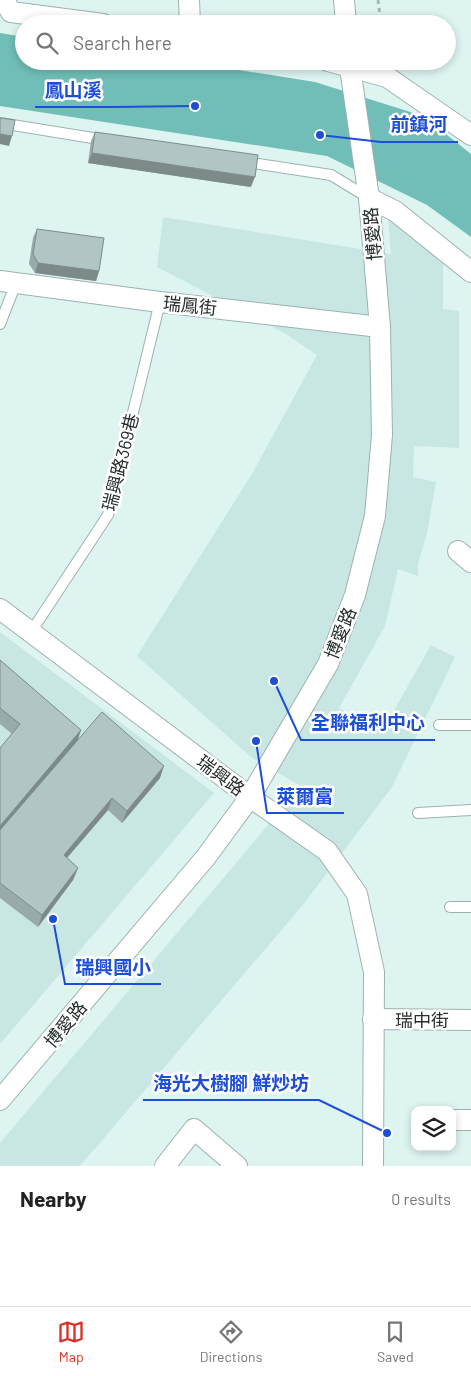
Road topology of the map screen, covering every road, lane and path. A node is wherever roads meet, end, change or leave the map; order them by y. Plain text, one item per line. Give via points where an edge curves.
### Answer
1 (189, 0) edge
2 (344, 0) edge
3 (378, 0) edge
4 (7, 6) edge
5 (55, 15) edge
6 (190, 15) edge
7 (345, 15) edge
8 (380, 15) edge
9 (350, 70) edge
10 (355, 70) edge
11 (0, 123) edge
12 (471, 135) edge
13 (117, 142) edge
14 (234, 160) edge
15 (368, 190) junction
16 (471, 272) edge
17 (8, 282) edge
18 (160, 302) junction
19 (0, 324) edge
20 (380, 327) junction
21 (0, 609) edge
22 (31, 632) junction
23 (438, 725) dead end
24 (471, 725) edge
25 (250, 797) junction
26 (471, 810) edge
27 (418, 813) dead end
28 (450, 907) dead end
29 (471, 907) edge
30 (373, 1019) junction
31 (471, 1020) edge
32 (0, 1100) edge
33 (165, 1166) edge
34 (237, 1166) edge
35 (373, 1166) edge

1 - 6 street
2 - 7 street
3 - 8 path
4 - 5 street
9 - 15 street, 博愛路
10 - 12 street via 387,77
11 - 13 lane
14 - 15 lane via 331,175
15 - 16 street
15 - 20 street, 博愛路
17 - 18 street, 瑞鳳街
17 - 19 lane
18 - 20 street, 瑞鳳街
18 - 22 lane, 瑞興路369巷 via 108,515
20 - 25 street, 博愛路 via 382,435 376,516 355,595 328,664
21 - 22 street, 瑞興路
22 - 25 street, 瑞興路
23 - 24 lane
25 - 30 street, 瑞興路 via 326,852 357,894 374,972
25 - 32 street, 博愛路 via 206,857
26 - 27 lane
28 - 29 lane
30 - 31 street, 瑞中街
30 - 35 street, 瑞興路
33 - 34 street via 194,1129

